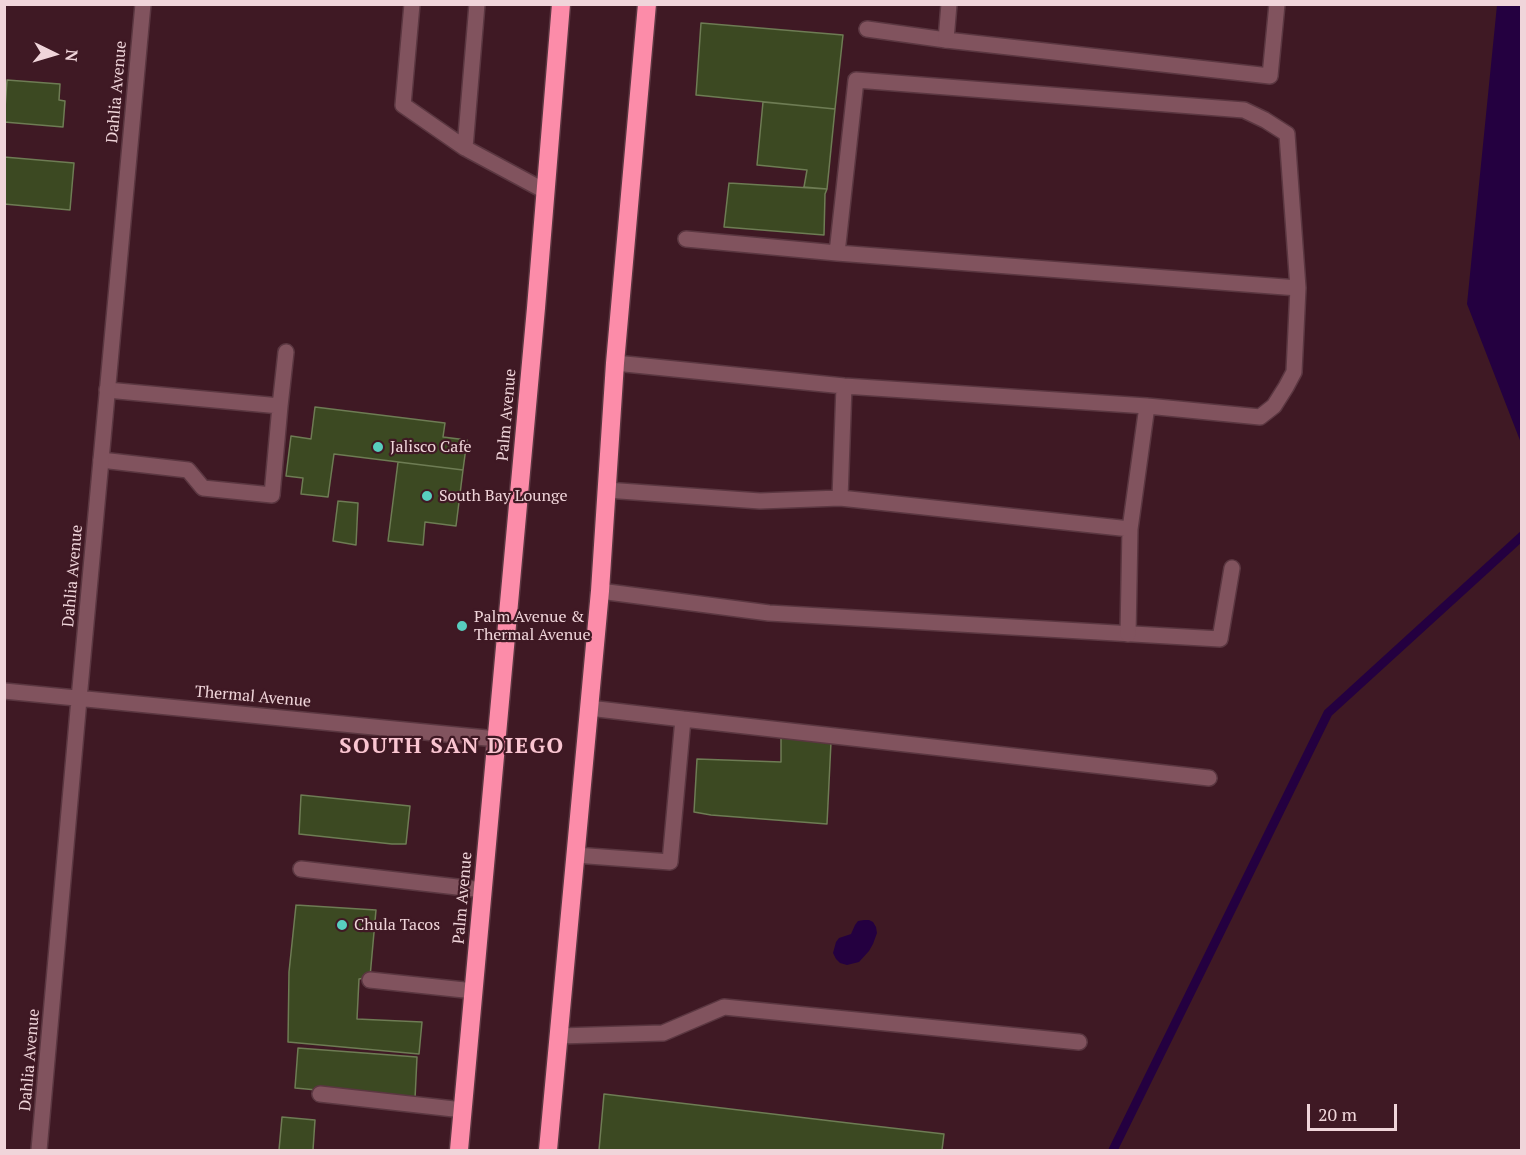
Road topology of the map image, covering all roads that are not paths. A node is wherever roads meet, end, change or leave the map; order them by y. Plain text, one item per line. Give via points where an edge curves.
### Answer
1 (143, 4) edge
2 (412, 4) edge
3 (477, 4) edge
4 (561, 4) edge
5 (647, 4) edge
6 (950, 4) edge
7 (1277, 4) edge
8 (867, 29) dead end
9 (946, 40) junction
10 (465, 148) junction
11 (545, 191) junction
12 (686, 239) dead end
13 (837, 253) junction
14 (1298, 288) junction
15 (286, 352) dead end
16 (615, 363) junction
17 (844, 386) junction
18 (107, 390) junction
19 (280, 406) junction
20 (1147, 406) junction
21 (101, 460) junction
22 (606, 490) junction
23 (840, 498) junction
24 (1130, 529) junction
25 (1232, 568) dead end
26 (600, 591) junction
27 (1128, 634) junction
28 (4, 691) edge
29 (79, 699) junction
30 (589, 708) junction
31 (683, 719) junction
32 (497, 739) junction
33 (1209, 778) dead end
34 (576, 855) junction
35 (301, 870) dead end
36 (483, 890) junction
37 (370, 980) dead end
38 (474, 991) junction
39 (559, 1036) junction
40 (1079, 1042) dead end
41 (320, 1094) dead end
42 (463, 1110) junction
43 (39, 1150) edge
44 (459, 1150) edge
45 (548, 1150) edge

1 - 18 street, Dahlia Avenue
2 - 10 street via 403,105
3 - 10 street
4 - 11 highway, Palm Avenue
5 - 16 highway
6 - 9 street
7 - 9 street via 1270,76
8 - 9 street
10 - 11 street
11 - 32 highway, Palm Avenue
12 - 13 street
13 - 14 street
13 - 14 street via 856,80 1244,110 1287,134
14 - 20 street via 1294,372 1274,405 1260,417
15 - 19 street
16 - 17 street
16 - 22 highway
17 - 20 street
17 - 23 street
18 - 19 street
18 - 21 street, Dahlia Avenue
19 - 21 street via 272,495 203,488 188,470
20 - 24 street
21 - 29 street, Dahlia Avenue
22 - 23 street via 760,501
22 - 26 highway
23 - 24 street
24 - 27 street
25 - 27 street via 1220,639
26 - 27 street via 769,613
26 - 30 highway
28 - 29 street, Thermal Avenue
29 - 32 street, Thermal Avenue
29 - 43 street, Dahlia Avenue
30 - 31 street
30 - 34 highway
31 - 33 street
31 - 34 street via 670,861
32 - 36 highway, Palm Avenue
34 - 39 highway
35 - 36 street
36 - 38 highway, Palm Avenue
37 - 38 street
38 - 42 highway, Palm Avenue
39 - 40 street via 663,1033 724,1007
39 - 45 highway
41 - 42 street
42 - 44 highway, Palm Avenue

